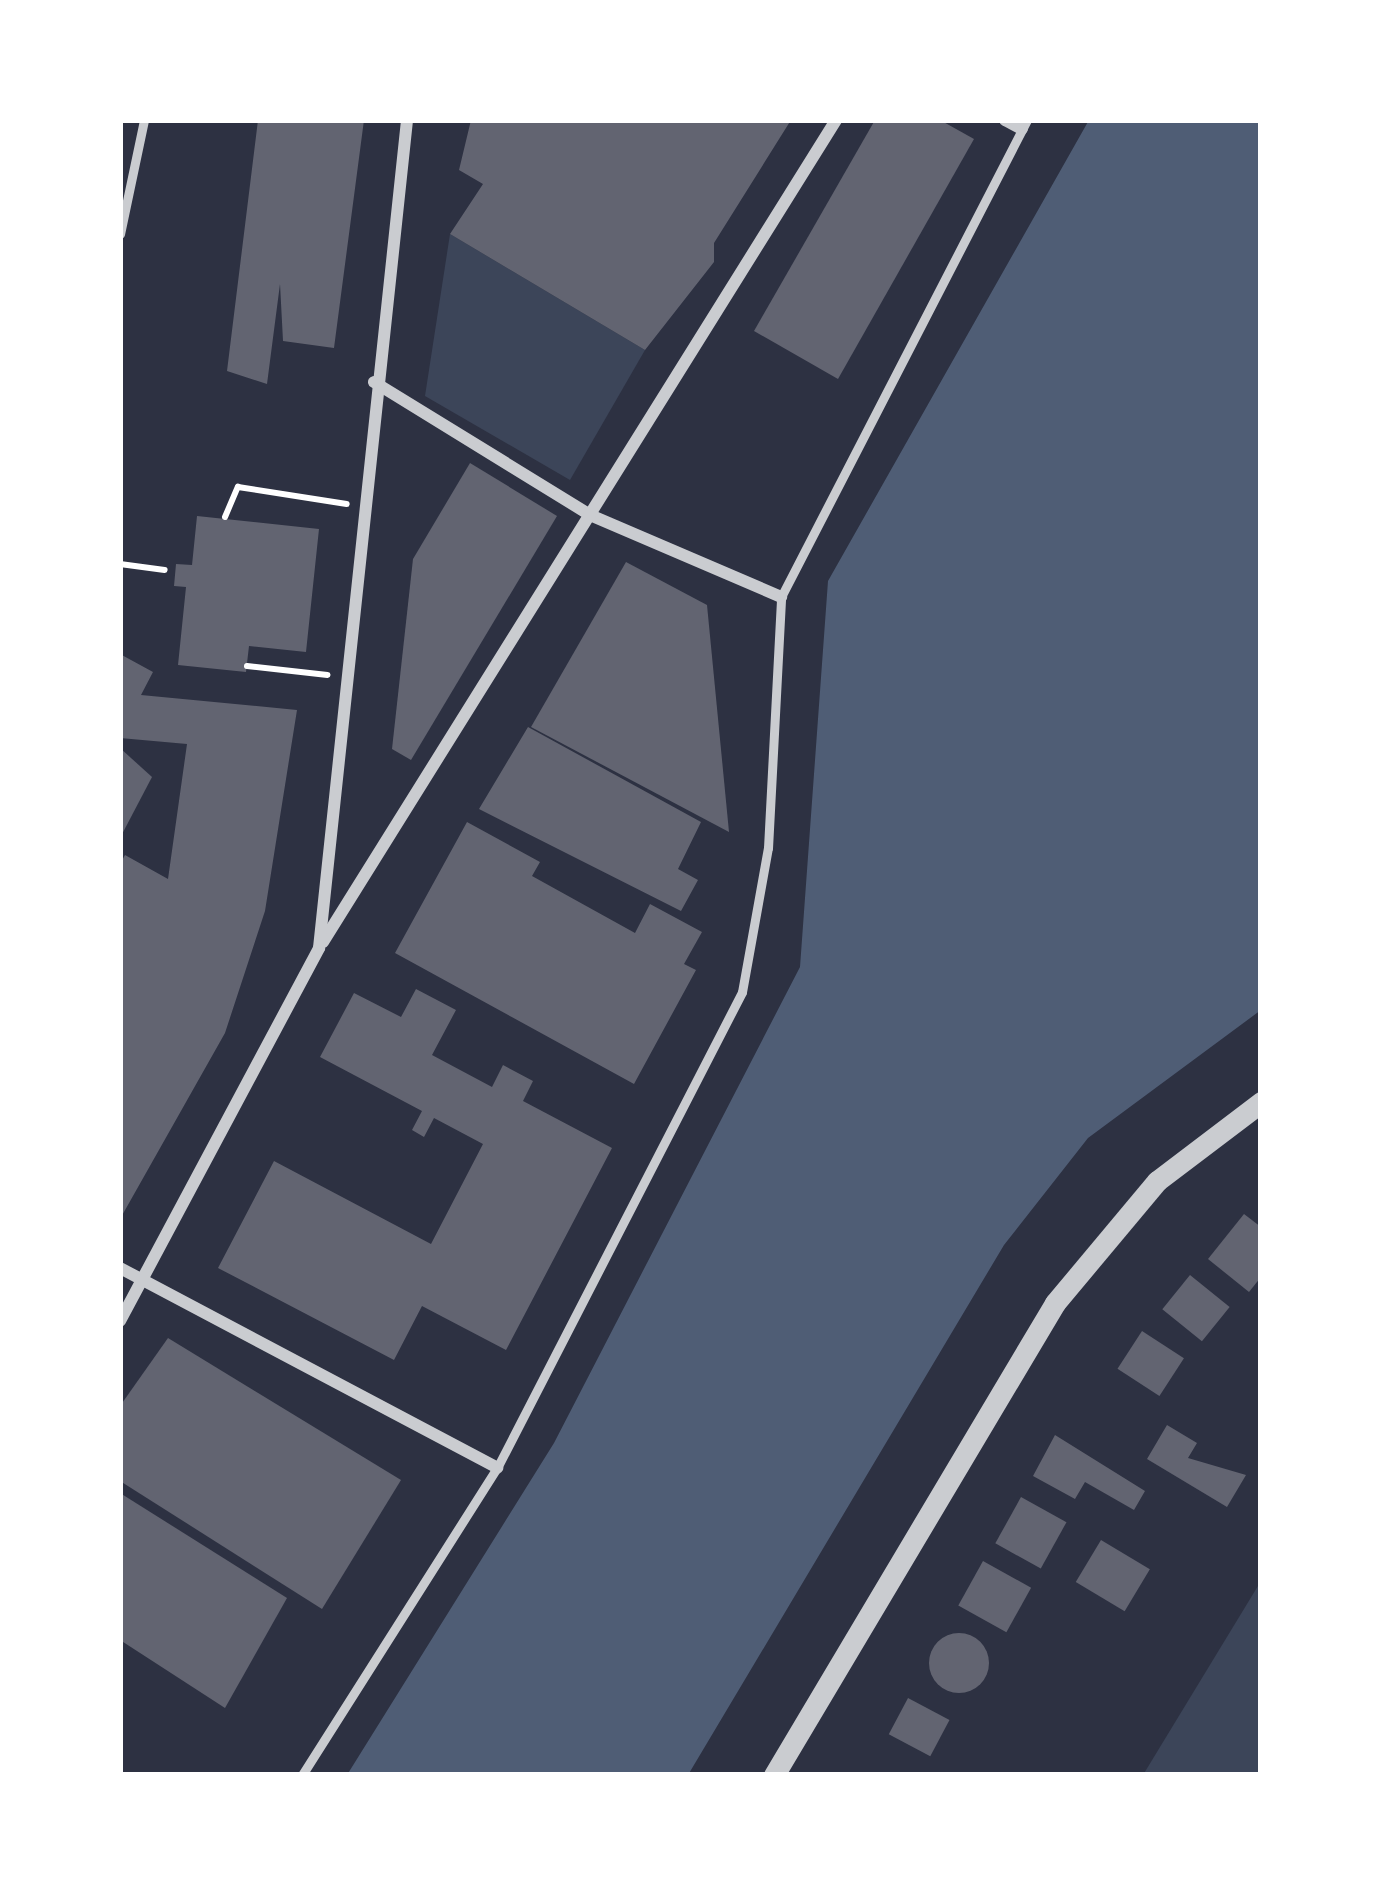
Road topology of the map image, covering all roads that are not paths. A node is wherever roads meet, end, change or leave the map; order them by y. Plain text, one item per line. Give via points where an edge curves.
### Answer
1 (144, 120) edge
2 (406, 120) edge
3 (836, 120) edge
4 (1005, 120) edge
5 (1024, 124) edge
6 (120, 234) edge
7 (374, 382) junction
8 (590, 515) junction
9 (782, 597) junction
10 (319, 948) junction
11 (1261, 1102) edge
12 (120, 1268) edge
13 (149, 1283) junction
14 (120, 1321) edge
15 (497, 1468) junction
16 (302, 1775) edge
17 (774, 1775) edge

1 - 6 lane
2 - 7 street
3 - 8 street
4 - 5 street
5 - 9 lane
7 - 8 street
7 - 10 street
8 - 9 street
8 - 10 street
9 - 15 lane via 768,848 742,992
10 - 13 street
11 - 17 street via 1157,1181 1055,1303
12 - 13 street
13 - 14 street
13 - 15 street
15 - 16 lane

